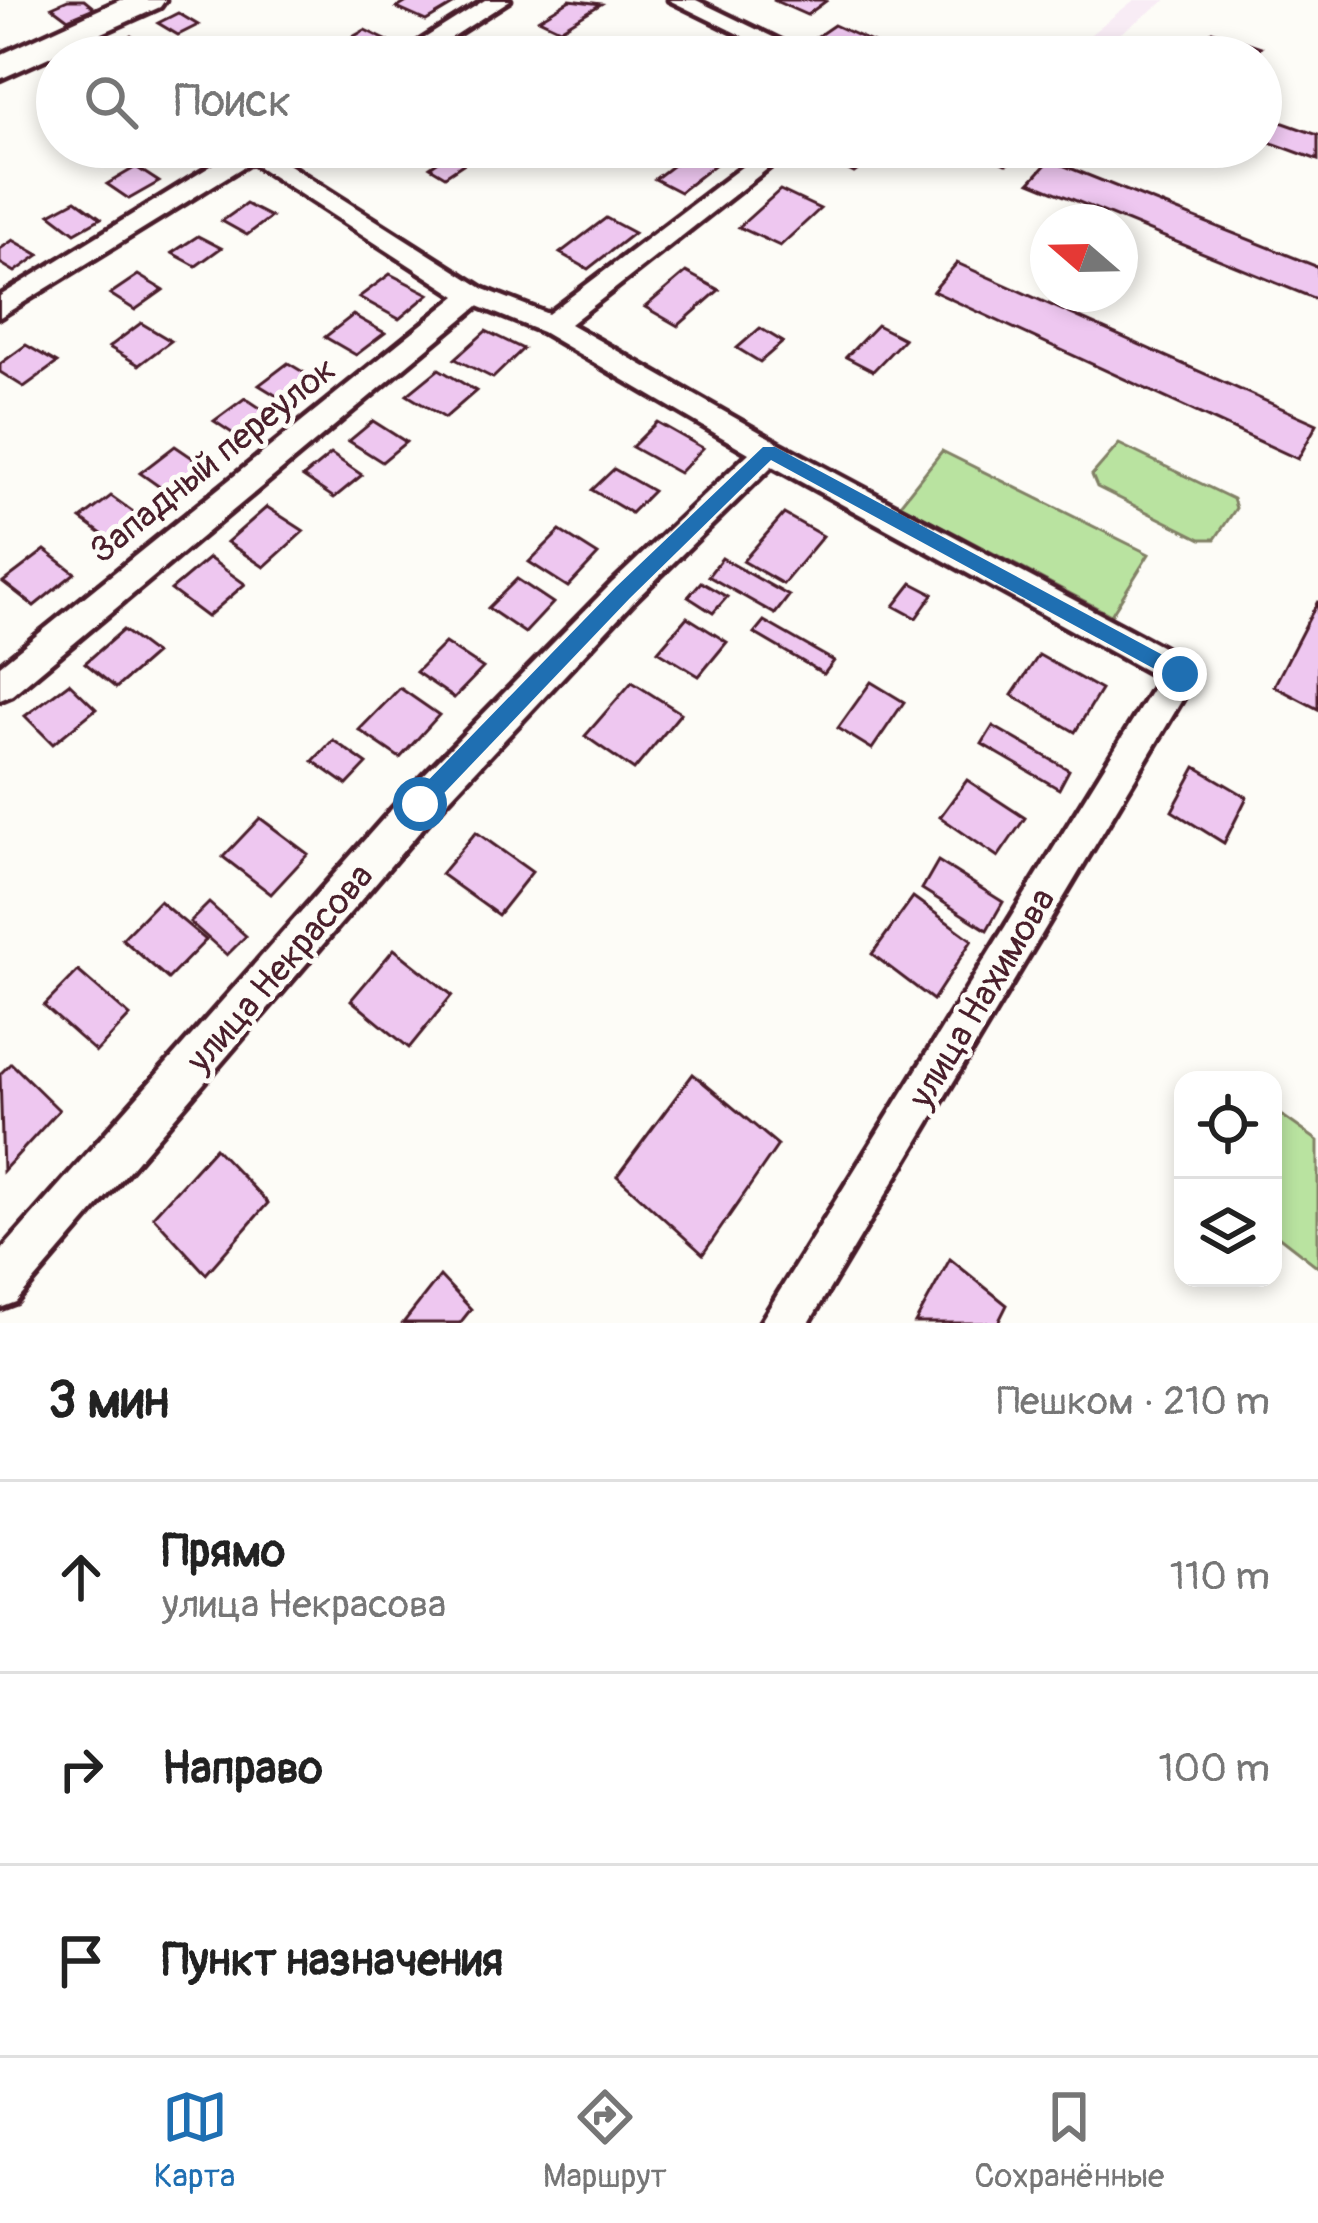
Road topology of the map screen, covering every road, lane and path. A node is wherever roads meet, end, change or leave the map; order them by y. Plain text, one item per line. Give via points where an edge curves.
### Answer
1 (148, 0) edge
2 (500, 0) edge
3 (679, 0) edge
4 (70, 36) edge
5 (441, 36) edge
6 (757, 36) edge
7 (36, 51) edge
8 (0, 68) edge
9 (224, 168) edge
10 (283, 168) edge
11 (756, 168) edge
12 (475, 295) junction
13 (0, 308) edge
14 (551, 325) junction
15 (769, 451) junction
16 (0, 685) edge
17 (0, 1286) edge
18 (783, 1323) edge

1 - 4 main road
2 - 5 street
3 - 6 street
7 - 8 main road
9 - 13 street
10 - 12 street
11 - 14 street
12 - 14 street
12 - 16 street, Западный переулок
14 - 15 street
15 - 17 street, улица Некрасова via 420,804
15 - 18 street, улица Нахимова via 1180,674

